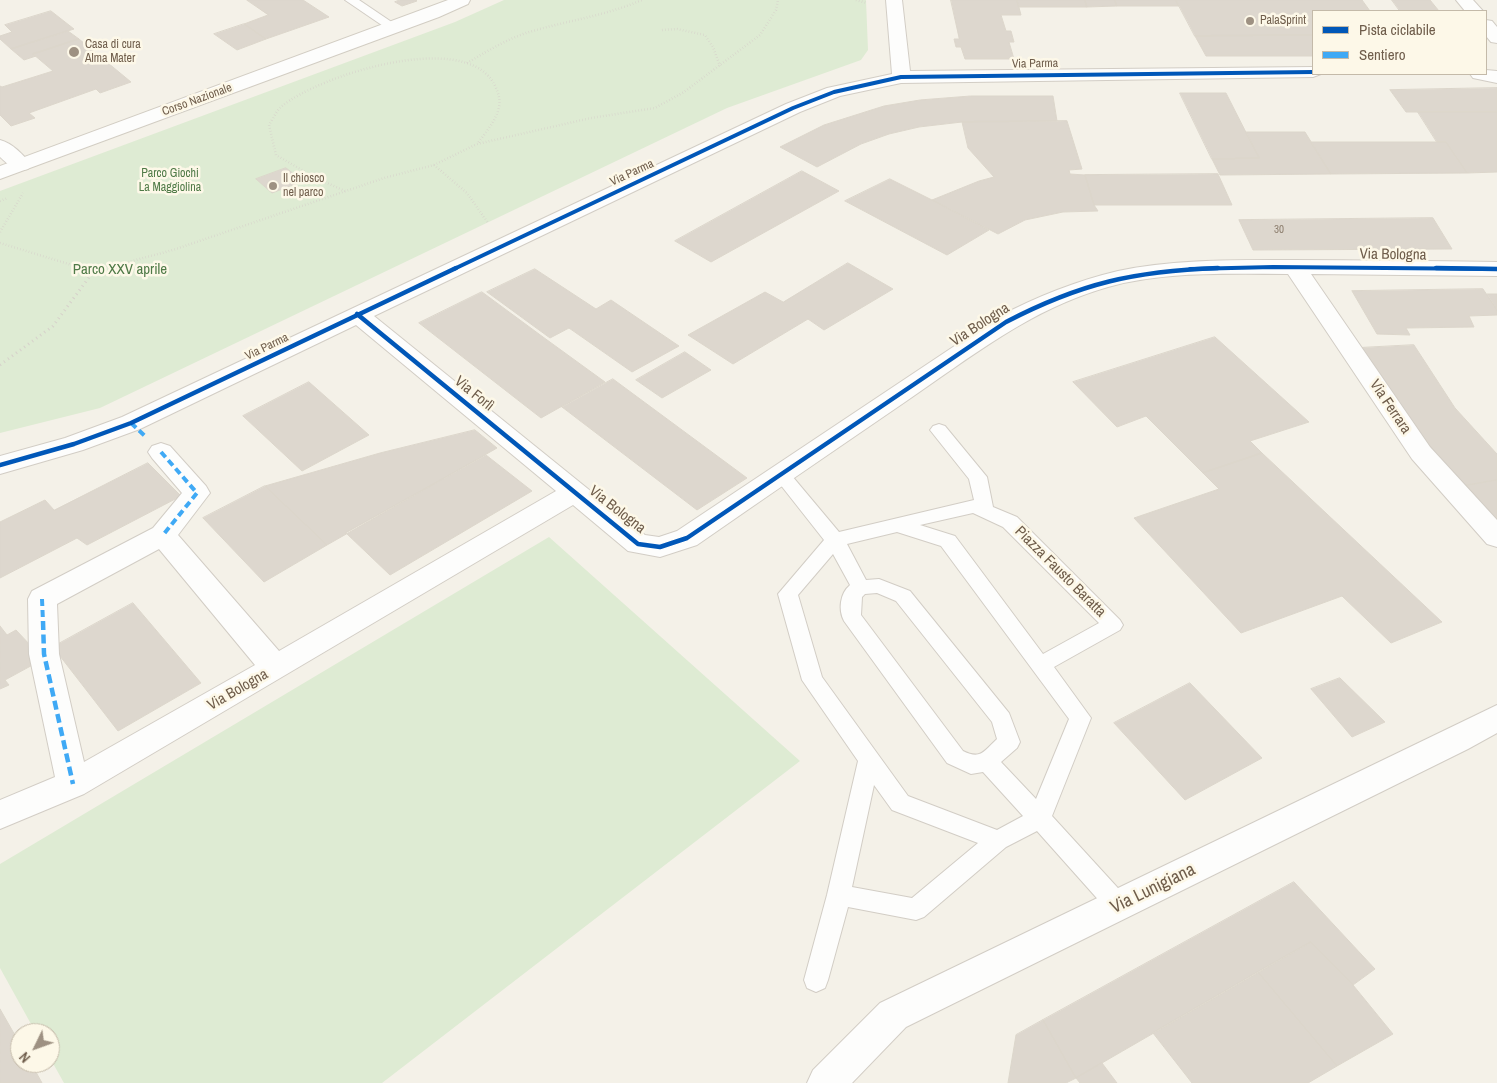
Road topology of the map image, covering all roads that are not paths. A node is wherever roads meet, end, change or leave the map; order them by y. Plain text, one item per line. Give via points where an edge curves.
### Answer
1 (351, 0) edge
2 (462, 0) edge
3 (894, 0) edge
4 (1464, 0) edge
5 (1473, 10) edge
6 (1487, 26) edge
7 (393, 27) junction
8 (1497, 38) edge
9 (1312, 72) edge
10 (901, 77) junction
11 (0, 146) edge
12 (21, 165) junction
13 (0, 172) edge
14 (1367, 260) dead end
15 (1300, 267) junction
16 (1497, 269) edge
17 (357, 314) junction
18 (938, 430) dead end
19 (146, 437) junction
20 (0, 465) edge
21 (781, 474) junction
22 (575, 492) junction
23 (985, 511) junction
24 (897, 525) junction
25 (163, 534) junction
26 (1497, 537) edge
27 (835, 540) junction
28 (861, 587) junction
29 (1040, 665) junction
30 (275, 668) junction
31 (1497, 718) edge
32 (869, 758) junction
33 (987, 762) junction
34 (73, 784) junction
35 (0, 815) edge
36 (1040, 818) junction
37 (998, 840) junction
38 (838, 895) junction
39 (1118, 906) junction
40 (816, 980) dead end
41 (826, 1083) edge

1 - 7 lane
2 - 7 street, Corso Nazionale
3 - 10 street
4 - 5 street
6 - 8 street
7 - 12 street, Corso Nazionale
9 - 10 street, Via Parma
10 - 17 street, Via Parma via 834,92 793,108
11 - 12 street
12 - 13 street, Corso Nazionale
14 - 15 street
15 - 16 street, Via Bologna
15 - 21 street, Via Bologna via 1187,268 1132,276 1046,300 1006,322
15 - 26 street, Via Ferrara via 1421,453
17 - 19 street, Via Parma
17 - 22 street, Via Forlì
18 - 23 lane via 978,477
19 - 20 street, Via Parma via 74,444
19 - 25 street via 197,493
21 - 22 street, Via Bologna via 687,538 660,547 638,544
21 - 27 lane
22 - 30 street, Via Bologna
23 - 24 lane, Piazza Fausto Baratta via 975,506
23 - 29 lane, Piazza Fausto Baratta via 1010,522 1113,625
24 - 27 lane, Piazza Fausto Baratta
24 - 29 lane via 948,541
25 - 30 street
25 - 34 street via 42,599 44,654
27 - 28 lane
27 - 32 lane via 788,594 812,680
28 - 33 lane via 852,594 851,616 955,757 971,765
28 - 33 lane via 879,586 903,596 1002,720 1008,742
29 - 36 lane via 1080,718
30 - 34 street, Via Bologna
31 - 39 street, Via Lunigiana
32 - 37 lane via 900,803
32 - 38 lane
33 - 36 lane
34 - 35 street, Via Bologna
36 - 37 lane
36 - 39 lane
37 - 38 lane via 916,909
38 - 40 lane
39 - 41 street, Via Lunigiana via 894,1015

